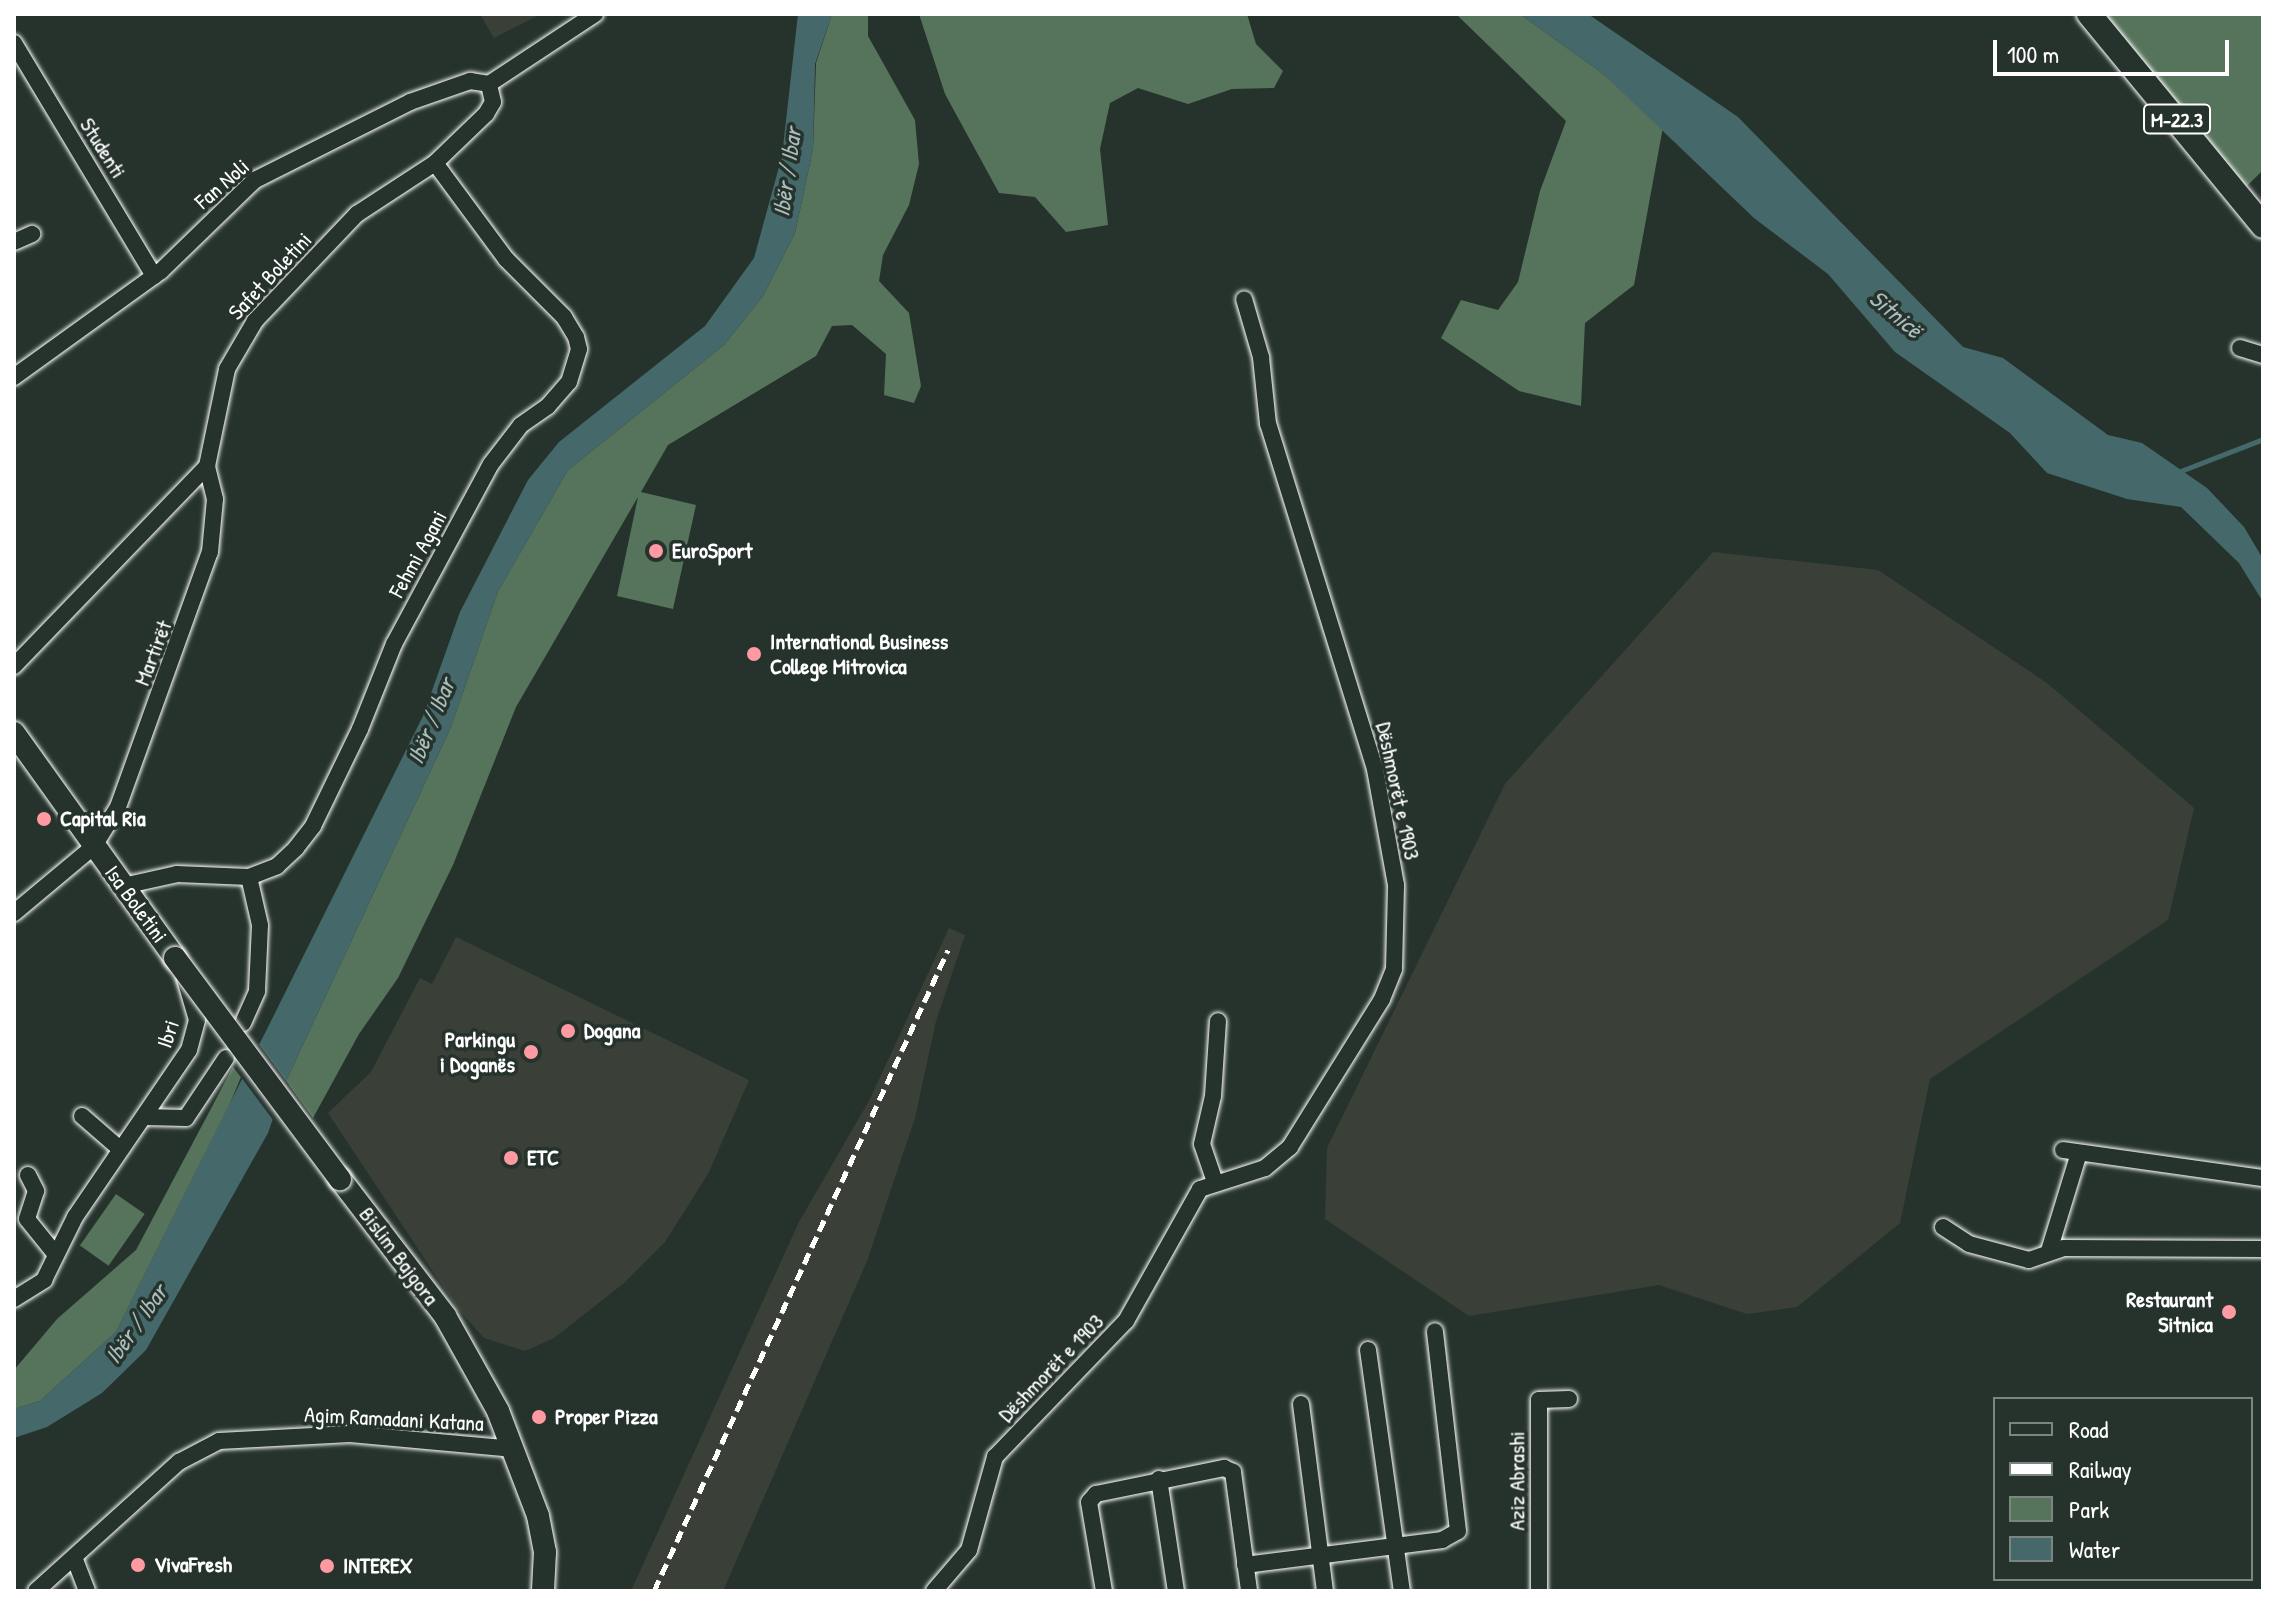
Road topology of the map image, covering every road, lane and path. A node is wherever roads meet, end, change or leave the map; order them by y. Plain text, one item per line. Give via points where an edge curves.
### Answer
1 (595, 14) edge
2 (2089, 14) edge
3 (14, 43) edge
4 (489, 84) junction
5 (435, 163) junction
6 (2263, 226) edge
7 (32, 234) dead end
8 (14, 242) edge
9 (154, 276) junction
10 (1244, 299) dead end
11 (2240, 348) dead end
12 (2263, 355) edge
13 (14, 377) edge
14 (207, 466) junction
15 (14, 666) edge
16 (14, 733) edge
17 (94, 846) junction
18 (249, 877) junction
19 (123, 886) junction
20 (14, 913) edge
21 (175, 958) junction
22 (1218, 1021) dead end
23 (243, 1023) dead end
24 (226, 1058) dead end
25 (82, 1116) dead end
26 (145, 1117) junction
27 (120, 1149) junction
28 (28, 1175) dead end
29 (2263, 1178) edge
30 (1215, 1182) junction
31 (1943, 1227) dead end
32 (2263, 1249) edge
33 (2049, 1251) junction
34 (56, 1255) junction
35 (14, 1299) edge
36 (1435, 1331) dead end
37 (1368, 1350) dead end
38 (1569, 1399) dead end
39 (1301, 1404) dead end
40 (514, 1449) junction
41 (1159, 1479) junction
42 (1396, 1546) junction
43 (1320, 1556) junction
44 (74, 1557) junction
45 (1245, 1565) junction
46 (36, 1591) edge
47 (87, 1591) edge
48 (543, 1591) edge
49 (934, 1591) edge
50 (1104, 1591) edge
51 (1176, 1591) edge
52 (1249, 1591) edge
53 (1325, 1591) edge
54 (1402, 1591) edge
55 (1539, 1591) edge

1 - 4 street
2 - 6 main road, M-22.3
3 - 9 street, Studenti
4 - 5 street, Safet Boletini via 493,102 486,114
4 - 9 street, Fan Noli via 470,81 410,102 255,180
5 - 14 street, Safet Boletini via 357,214 244,335 227,369
5 - 18 street, Fehmi Agani via 506,259 564,317 576,337 576,365 562,393 521,425 491,464 394,644 313,826 277,866
7 - 8 street
9 - 13 street, Fan Noli
10 - 30 street, Dëshmorët e 1903 via 1261,357 1268,424 1375,769 1396,885 1398,947 1382,999 1290,1147 1265,1168
11 - 12 street
14 - 15 street
14 - 17 street, Martirët via 215,499 210,552 118,807
16 - 17 main road, Isa Boletini
17 - 19 main road, Isa Boletini
17 - 20 street, Martirët
18 - 19 street via 177,874
18 - 23 street via 260,925 257,991
19 - 21 main road, Isa Boletini
21 - 26 street, Ibri via 194,1006 196,1033
21 - 40 main road, Bislim Bajgora, bridge via 445,1316
22 - 30 street via 1213,1096 1202,1144
24 - 26 street via 186,1118
25 - 27 street
26 - 27 street, Ibri
27 - 34 street, Ibri
28 - 34 street via 36,1191 27,1219
29 - 33 street via 2071,1151
30 - 49 street, Dëshmorët e 1903 via 1194,1196 1147,1288 1118,1331 995,1457 969,1550
31 - 33 street via 2004,1256 2029,1260
32 - 33 street
34 - 35 street, Ibri via 39,1286
36 - 42 street via 1460,1526 1442,1540
37 - 42 street
38 - 55 street, Aziz Abrashi via 1539,1400
39 - 43 street
40 - 44 street, Agim Ramadani Katana via 350,1434 219,1441 179,1462
40 - 48 main road, Bislim Bajgora via 538,1516 545,1552
41 - 45 street via 1213,1468 1233,1472
41 - 50 street via 1104,1490 1089,1502
41 - 51 street
42 - 43 street
42 - 54 street
43 - 45 street
43 - 53 street
44 - 46 street, Agim Ramadani Katana
44 - 47 street
45 - 52 street

